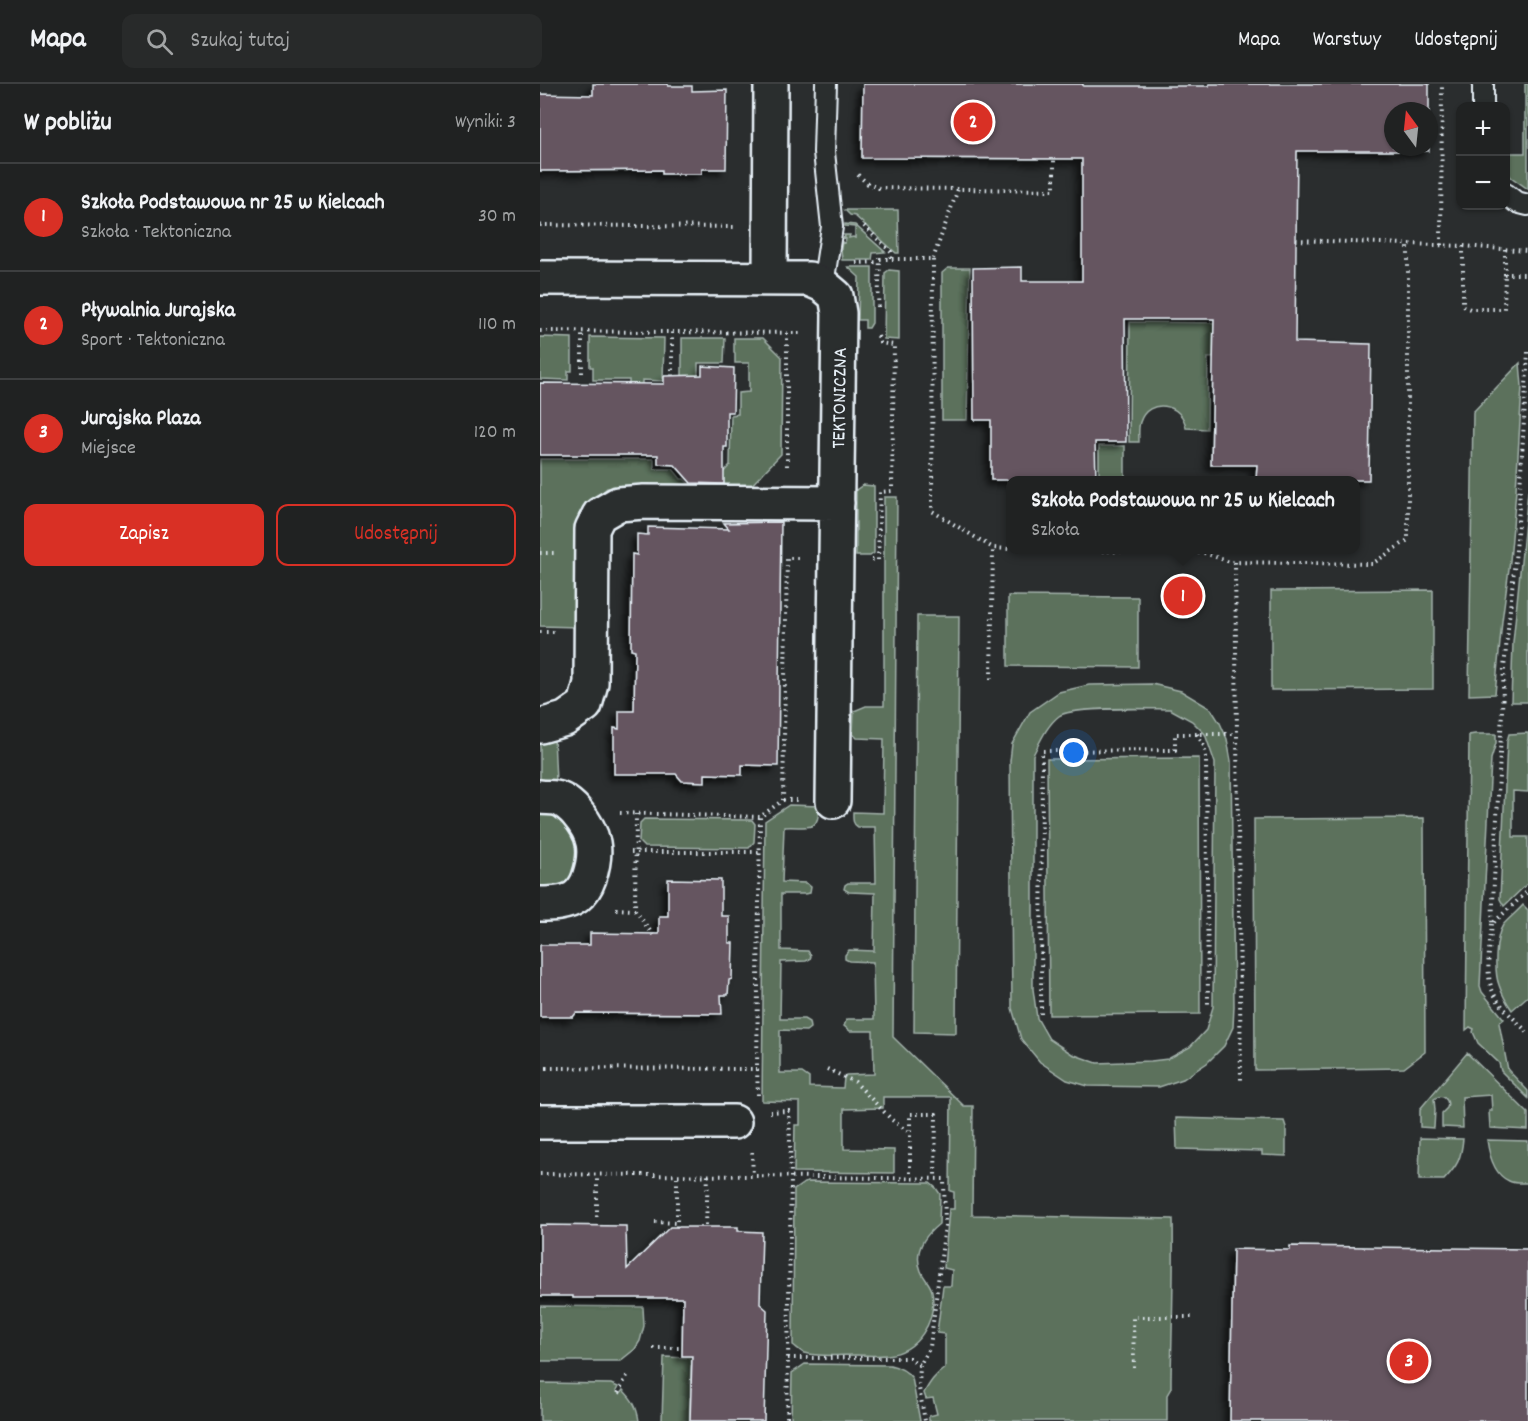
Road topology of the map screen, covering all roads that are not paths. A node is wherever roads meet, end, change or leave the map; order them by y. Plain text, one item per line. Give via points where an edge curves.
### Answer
1 (771, 84) edge
2 (826, 84) edge
3 (1483, 84) edge
4 (1483, 102) edge
5 (1510, 197) edge
6 (1528, 205) edge
7 (540, 278) edge
8 (770, 278) junction
9 (823, 285) junction
10 (837, 503) junction
11 (540, 726) edge
12 (540, 797) edge
13 (833, 801) dead end
14 (540, 904) edge
15 (746, 1111) road end
16 (540, 1122) edge

1 - 8 street
2 - 9 lane via 824,152 832,227
3 - 4 lane
5 - 6 lane
7 - 8 street
8 - 9 street via 809,279
9 - 10 street, TEKTONICZNA via 836,296 839,313
10 - 11 street via 644,502 618,504 599,515 592,529 591,683 585,705 565,719
10 - 13 street, TEKTONICZNA
12 - 14 street via 559,799 573,808 592,835 594,851 586,885 576,897 557,904
15 - 16 street

